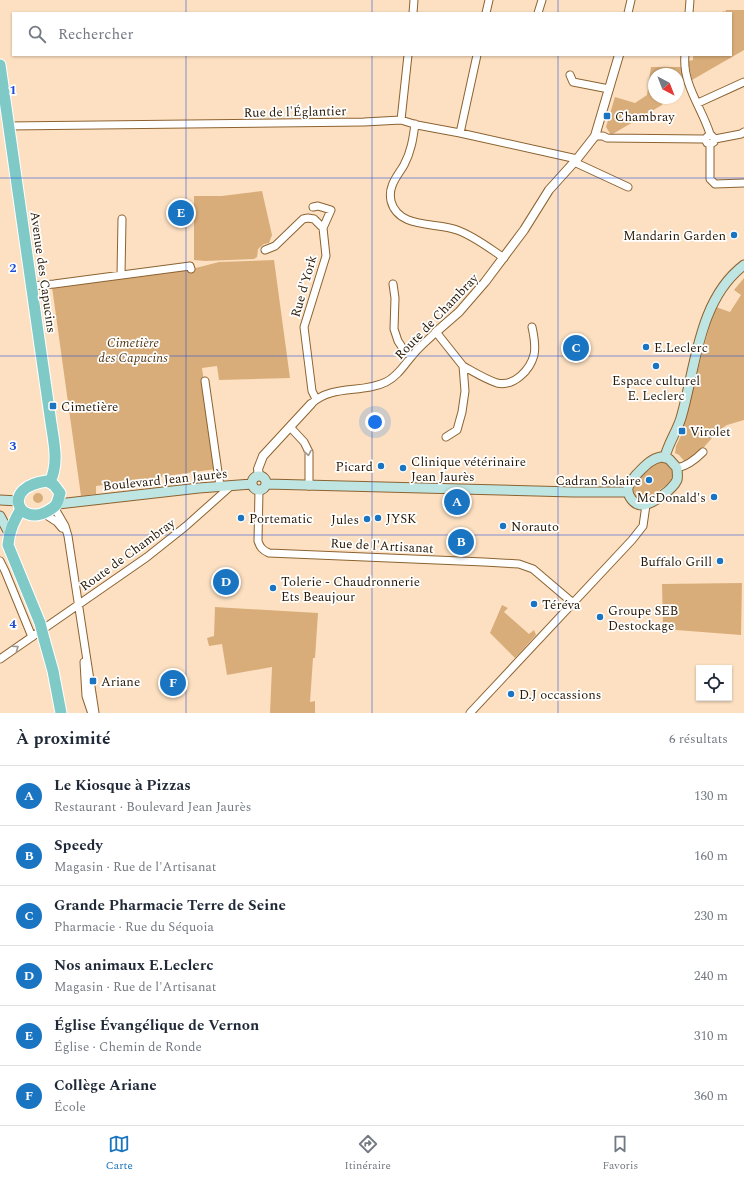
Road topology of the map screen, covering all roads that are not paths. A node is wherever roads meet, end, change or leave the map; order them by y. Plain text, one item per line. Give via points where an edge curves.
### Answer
1 (414, 0) edge
2 (489, 0) edge
3 (542, 0) edge
4 (631, 0) edge
5 (690, 0) edge
6 (413, 12) edge
7 (486, 12) edge
8 (538, 12) edge
9 (628, 12) edge
10 (689, 12) edge
11 (408, 56) edge
12 (477, 56) edge
13 (619, 56) edge
14 (685, 56) edge
15 (0, 65) edge
16 (570, 75) dead end
17 (744, 82) edge
18 (609, 88) junction
19 (698, 103) junction
20 (401, 120) junction
21 (415, 124) junction
22 (8, 126) junction
23 (744, 132) edge
24 (460, 133) junction
25 (595, 136) junction
26 (710, 139) junction
27 (576, 160) junction
28 (744, 183) edge
29 (628, 187) dead end
30 (313, 207) dead end
31 (122, 219) dead end
32 (323, 228) junction
33 (265, 250) dead end
34 (504, 258) junction
35 (744, 265) edge
36 (191, 269) dead end
37 (121, 275) junction
38 (393, 284) dead end
39 (32, 286) junction
40 (532, 327) dead end
41 (436, 332) junction
42 (412, 356) junction
43 (463, 366) junction
44 (205, 381) dead end
45 (314, 402) junction
46 (290, 427) junction
47 (446, 437) dead end
48 (703, 452) dead end
49 (665, 457) junction
50 (677, 468) junction
51 (259, 476) junction
52 (50, 482) junction
53 (252, 484) junction
54 (232, 485) junction
55 (220, 486) junction
56 (309, 486) junction
57 (262, 487) junction
58 (628, 492) junction
59 (0, 500) edge
60 (57, 501) junction
61 (19, 505) junction
62 (646, 505) junction
63 (38, 514) junction
64 (0, 516) edge
65 (9, 534) junction
66 (68, 536) junction
67 (11, 556) junction
68 (0, 561) edge
69 (573, 603) junction
70 (78, 605) junction
71 (32, 637) junction
72 (84, 648) junction
73 (0, 658) edge
74 (61, 713) edge
75 (91, 713) edge
76 (95, 713) edge
77 (470, 713) edge

1 - 6 street
2 - 7 street
3 - 8 street
4 - 9 street
5 - 10 street
11 - 20 street
12 - 24 street
13 - 18 street, Route de Chambray
14 - 19 street via 687,80
15 - 22 main road, Avenue des Capucins
16 - 18 street via 573,82
17 - 19 street
18 - 25 street, Route de Chambray
19 - 26 street
20 - 21 street, Rue de l'Églantier
20 - 22 street, Rue de l'Églantier
21 - 24 street, Rue de l'Églantier
21 - 34 street via 411,150 392,185 390,196 393,207 411,222 456,229
22 - 39 main road, Avenue des Capucins
23 - 26 street
24 - 27 street, Rue de l'Églantier
25 - 26 street
25 - 27 street, Route de Chambray
26 - 28 street via 710,179 715,184
27 - 29 street, Rue de l'Églantier
27 - 34 street, Route de Chambray via 549,190
30 - 32 street via 331,210
31 - 37 street
32 - 33 street via 314,219 303,219 275,246
32 - 45 street, Rue d'York via 326,256 304,327
34 - 41 street, Route de Chambray via 459,312
35 - 49 main road via 722,288 703,326 680,419
36 - 37 street via 190,266
37 - 39 street
38 - 42 street via 394,329 402,348
39 - 52 main road, Avenue des Capucins via 55,460
40 - 43 street via 535,340 534,355 523,375 516,380 498,383
41 - 42 street, Route de Chambray
41 - 43 street
42 - 45 street, Route de Chambray via 399,373 378,386 336,391
43 - 47 street via 465,391 462,412 457,430
44 - 55 street
45 - 46 street, Route de Chambray
46 - 51 street, Route de Chambray via 263,456 258,469
46 -> 56 street via 304,442 309,452
48 - 50 street
49 - 50 main road
49 - 58 main road via 653,459 643,468 631,481
50 - 62 main road via 678,476 673,486
51 - 53 main road
51 - 57 main road via 264,479
52 - 60 main road via 57,488
52 - 61 main road via 24,488 18,496
53 - 54 main road, Boulevard Jean Jaurès
53 - 57 main road via 254,488
54 - 55 main road, Boulevard Jean Jaurès
54 - 70 street, Route de Chambray via 147,557
55 - 60 main road, Boulevard Jean Jaurès via 77,502
56 - 57 main road
56 - 58 main road
57 - 69 street, Rue de l'Artisanat via 258,541 260,547 269,553 519,564 533,569
58 - 62 main road via 632,501
59 - 61 main road
60 - 63 main road
60 - 66 street
61 - 63 main road via 27,515
61 - 65 main road
62 - 69 street via 643,526
63 - 66 street via 57,522
63 - 67 main road via 21,522 16,530
64 - 65 main road
65 - 67 main road
66 - 70 street
67 - 74 main road, bridge via 40,624
68 - 71 street
69 - 77 street
70 - 71 street, Route de Chambray
70 - 72 street
73 -> 71 street, Route de Chambray
72 - 75 street via 86,696
72 - 76 street

